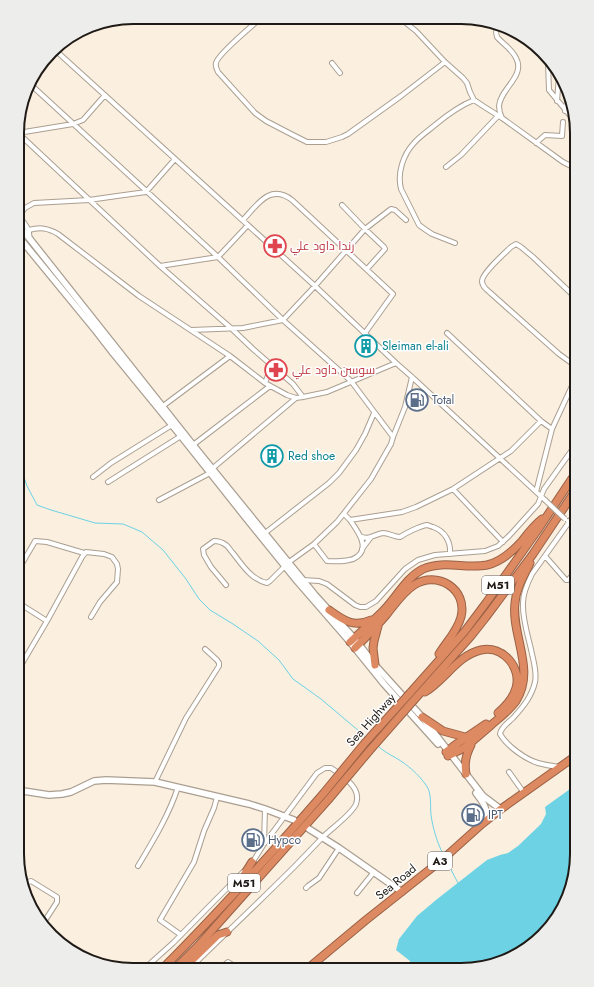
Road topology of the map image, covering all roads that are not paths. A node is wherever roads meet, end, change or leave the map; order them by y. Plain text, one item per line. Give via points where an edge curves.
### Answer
1 (254, 24) edge
2 (407, 24) edge
3 (497, 30) edge
4 (59, 53) edge
5 (445, 62) junction
6 (332, 63) dead end
7 (548, 69) edge
8 (340, 73) dead end
9 (558, 85) edge
10 (34, 88) edge
11 (105, 95) junction
12 (474, 100) junction
13 (557, 101) junction
14 (566, 105) edge
15 (565, 110) junction
16 (568, 113) edge
17 (498, 116) junction
18 (502, 118) junction
19 (563, 122) dead end
20 (73, 124) junction
21 (24, 132) edge
22 (24, 139) edge
23 (536, 143) junction
24 (175, 159) junction
25 (570, 166) edge
26 (446, 167) dead end
27 (146, 192) junction
28 (90, 200) junction
29 (342, 205) dead end
30 (24, 208) edge
31 (243, 220) junction
32 (406, 220) dead end
33 (24, 224) edge
34 (248, 225) junction
35 (365, 229) junction
36 (29, 230) junction
37 (24, 232) edge
38 (29, 238) junction
39 (24, 243) edge
40 (455, 243) dead end
41 (347, 250) junction
42 (218, 257) junction
43 (160, 266) junction
44 (367, 269) junction
45 (315, 286) junction
46 (570, 292) edge
47 (283, 320) junction
48 (232, 329) junction
49 (191, 330) junction
50 (365, 333) junction
51 (447, 333) dead end
52 (230, 356) junction
53 (570, 362) edge
54 (396, 363) junction
55 (272, 365) junction
56 (412, 377) junction
57 (352, 381) junction
58 (265, 383) junction
59 (270, 386) junction
60 (570, 391) edge
61 (303, 397) junction
62 (296, 398) junction
63 (163, 406) junction
64 (374, 413) junction
65 (541, 421) junction
66 (172, 425) junction
67 (552, 429) junction
68 (181, 436) junction
69 (392, 437) junction
70 (193, 445) junction
71 (570, 453) edge
72 (500, 458) junction
73 (212, 471) junction
74 (93, 477) dead end
75 (570, 481) edge
76 (108, 482) dead end
77 (453, 489) junction
78 (536, 492) junction
79 (541, 496) junction
80 (570, 498) edge
81 (159, 500) dead end
82 (344, 514) junction
83 (548, 514) junction
84 (570, 517) edge
85 (350, 520) junction
86 (567, 520) junction
87 (570, 523) edge
88 (265, 533) junction
89 (360, 536) junction
90 (372, 537) junction
91 (503, 542) junction
92 (314, 544) junction
93 (362, 550) junction
94 (84, 553) junction
95 (450, 554) junction
96 (533, 554) junction
97 (544, 556) junction
98 (24, 560) edge
99 (287, 564) junction
100 (570, 578) edge
101 (303, 580) junction
102 (226, 585) dead end
103 (24, 606) edge
104 (329, 610) junction
105 (91, 618) dead end
106 (47, 621) junction
107 (377, 621) junction
108 (354, 643) junction
109 (205, 649) dead end
110 (24, 660) edge
111 (435, 664) junction
112 (376, 665) junction
113 (416, 698) junction
114 (422, 718) junction
115 (465, 738) junction
116 (475, 740) junction
117 (448, 753) junction
118 (570, 760) edge
119 (560, 767) junction
120 (509, 772) dead end
121 (466, 774) junction
122 (155, 782) junction
123 (178, 787) junction
124 (24, 791) edge
125 (524, 793) junction
126 (217, 797) junction
127 (265, 808) junction
128 (501, 809) junction
129 (285, 816) junction
130 (294, 820) dead end
131 (482, 824) junction
132 (309, 829) dead end
133 (323, 838) junction
134 (264, 844) junction
135 (340, 848) junction
136 (252, 862) junction
137 (138, 866) dead end
138 (374, 872) junction
139 (28, 882) edge
140 (306, 888) dead end
141 (402, 892) junction
142 (357, 893) dead end
143 (224, 905) junction
144 (46, 919) edge
145 (227, 932) junction
146 (181, 935) junction
147 (151, 963) edge
148 (168, 963) edge
149 (181, 963) edge
150 (189, 963) edge
151 (195, 963) edge
152 (314, 963) edge

1 - 5 street via 218,59 218,72 255,113 307,142 326,142 348,134
2 - 5 street
3 - 18 street via 497,37 514,54 519,66 500,103
4 - 11 street
5 - 12 street via 465,80
6 - 8 street
7 - 13 street via 549,90
9 - 13 street
10 - 20 street
11 - 20 street via 83,120
11 - 24 street
12 - 17 street
12 - 40 street via 448,115 419,137 403,161 399,178 401,189 420,225 432,234
13 - 15 street
14 - 15 street
15 - 16 street
17 - 18 street
17 - 26 street
18 - 23 street
19 - 23 street via 562,136 545,135
20 - 21 street
20 - 27 street
22 - 28 street
23 - 25 street
24 - 27 street
24 - 31 street
27 - 28 street
27 - 42 street
28 - 30 street via 34,203
28 - 43 street
29 - 35 street
31 - 34 street
31 - 41 street via 266,196 283,195 292,200
32 - 35 street via 391,209
33 - 36 street
34 - 42 street
34 - 45 street
35 - 41 street
35 - 44 street via 385,250
36 - 38 street
36 - 49 street via 41,228 52,231 139,296
37 - 38 main road
38 - 63 main road
39 - 66 main road
41 - 44 street
41 - 45 street
42 - 43 street
42 - 47 street
43 - 48 street
44 - 50 street via 393,294
45 - 47 street
45 - 50 street
46 - 53 street via 518,245 511,247 487,271 482,280 486,289
47 - 48 street
47 - 57 street
48 - 49 street
48 - 55 street
49 - 52 street
50 - 54 street
51 - 65 street
52 - 58 street
52 - 63 street
54 - 56 street
54 - 57 street
55 - 58 street
55 - 61 street
56 - 69 street via 405,408
56 - 72 street
57 - 61 street via 327,392
57 - 64 street
58 - 59 street
59 - 62 street
59 - 70 street
60 - 67 street
61 - 62 street
62 - 73 street
63 - 70 main road
64 - 69 street
64 - 88 street via 356,450 339,473
65 - 67 street
65 - 72 street
66 - 68 main road
66 - 74 street
67 - 78 street
68 - 73 main road
68 - 76 street
69 - 82 street via 377,470
70 - 73 main road
71 - 79 street
72 - 77 street
72 - 78 street
73 - 81 street
73 - 88 main road
73 - 99 main road via 246,518
75 - 83 highway, Sea Highway / M51
77 - 85 street via 402,512
77 - 91 street
78 - 79 street
79 - 86 street, bridge
79 - 91 street via 538,504
80 - 96 highway, Sea Highway / M51
82 - 85 street
82 - 92 street
83 - 107 highway via 534,525 512,551 496,561 476,566 444,565 423,569 400,590
83 - 111 highway, Sea Highway / M51 via 486,603
84 - 86 street
85 - 89 street
86 - 87 street
86 - 97 street
88 - 99 main road
89 - 90 street
89 - 93 street
90 - 93 street
90 - 95 street via 383,533 398,537 427,525 437,528 447,537
91 - 95 street via 485,551
92 - 93 street via 327,561 349,561
92 - 99 street
94 - 98 street via 35,541
94 - 105 street via 112,557 118,569 117,582 100,602
94 - 106 street
95 - 101 street via 425,557 414,562 376,601 366,607 355,605 327,584
96 - 113 highway, Sea Highway / M51 via 471,636
96 - 116 highway via 516,593 515,603 515,621 524,665 524,684 510,709
97 - 100 street via 566,580
97 - 119 street via 526,586 523,603 536,674 535,682 526,702 500,734 507,744 529,759
99 - 101 main road
99 - 102 street via 270,581 262,582 248,572 226,545 214,541 204,549 204,555
99 - 108 main road
101 - 104 main road
103 - 106 street
104 - 107 highway via 355,624
104 - 108 main road
106 - 110 street
107 - 108 highway
107 - 111 highway via 406,590 421,581 436,580 451,586 458,594 462,608 461,617
107 - 112 highway via 373,648
108 - 112 main road
108 - 117 main road via 384,684
109 - 122 street via 217,660 218,666 186,718
111 - 143 highway, Sea Highway / M51, bridge
112 - 114 main road
113 - 115 highway via 427,692 461,660 474,652 490,649 509,659 517,678 514,694 488,722
113 - 149 highway, Sea Highway / M51, bridge
114 - 115 highway via 443,731
114 - 117 main road
115 - 117 highway
116 - 117 highway via 464,748
116 - 121 highway via 467,751
117 - 121 main road
117 - 131 main road via 485,807 486,815
118 - 119 highway, Sea Road / A3
119 - 125 highway, Sea Road / A3
120 - 125 street
121 - 128 main road via 483,796
122 - 123 main road
122 - 124 main road via 94,781 62,794
123 - 126 main road
123 - 137 street via 156,836
125 - 128 highway, Sea Road / A3
126 - 127 main road
126 - 146 street via 194,862 160,920
127 - 129 main road
127 - 134 street
128 - 131 highway, Sea Road / A3
129 - 130 main road
129 - 133 street via 318,773 325,768 331,768 356,789 357,803
129 - 134 street
131 - 141 highway, Sea Road / A3
132 - 133 main road
133 - 135 main road
133 - 145 street
134 - 136 street
135 - 138 main road
135 - 140 street via 319,878
136 - 143 highway
136 - 146 street
138 - 141 main road
138 - 142 street
139 - 144 street via 31,881 57,897 57,902
141 - 152 highway, Sea Road / A3
143 - 148 highway, Sea Highway / M51
145 - 150 highway via 218,935
145 - 151 street
146 - 147 street

